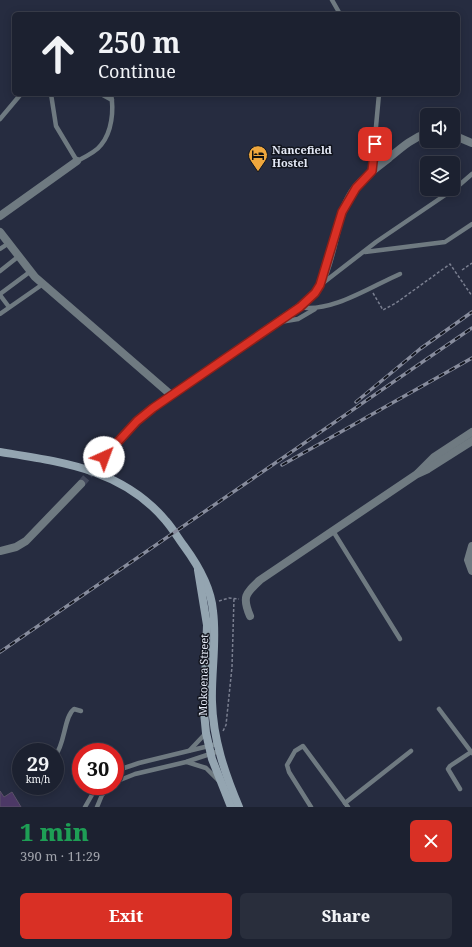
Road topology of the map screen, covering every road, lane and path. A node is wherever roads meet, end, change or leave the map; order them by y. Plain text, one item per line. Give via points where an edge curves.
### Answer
1 (332, 0) edge
2 (339, 12) edge
3 (18, 96) edge
4 (51, 96) edge
5 (105, 96) edge
6 (111, 96) edge
7 (379, 96) edge
8 (112, 100) junction
9 (0, 119) edge
10 (420, 136) edge
11 (460, 138) edge
12 (472, 143) edge
13 (77, 161) junction
14 (372, 171) junction
15 (472, 174) edge
16 (0, 216) edge
17 (472, 224) edge
18 (0, 232) edge
19 (9, 244) junction
20 (0, 249) edge
21 (363, 252) junction
22 (19, 256) junction
23 (472, 263) edge
24 (462, 270) dead end
25 (0, 271) edge
26 (31, 271) junction
27 (400, 274) dead end
28 (43, 284) junction
29 (320, 285) junction
30 (370, 288) junction
31 (0, 295) edge
32 (472, 296) edge
33 (9, 307) junction
34 (300, 307) junction
35 (315, 309) junction
36 (0, 314) edge
37 (277, 323) junction
38 (170, 394) junction
39 (472, 432) edge
40 (472, 440) edge
41 (0, 452) edge
42 (104, 457) tunnel mouth
43 (417, 474) junction
44 (81, 484) tunnel mouth
45 (333, 531) junction
46 (472, 546) edge
47 (0, 551) edge
48 (472, 571) edge
49 (202, 582) junction
50 (216, 602) dead end
51 (250, 616) dead end
52 (400, 639) dead end
53 (439, 709) dead end
54 (81, 710) dead end
55 (206, 733) junction
56 (215, 735) junction
57 (63, 743) edge
58 (218, 747) junction
59 (209, 750) junction
60 (411, 751) dead end
61 (472, 752) edge
62 (185, 753) junction
63 (186, 762) junction
64 (124, 768) edge
65 (124, 778) edge
66 (220, 782) junction
67 (460, 789) dead end
68 (92, 795) edge
69 (102, 795) edge
70 (347, 805) edge
71 (85, 807) edge
72 (97, 807) edge
73 (231, 807) edge
74 (239, 807) edge
75 (311, 807) edge

1 - 2 lane
3 - 9 lane
4 - 13 lane via 56,126
5 - 8 lane
6 - 8 lane
7 - 14 lane
8 - 13 lane via 112,114 105,139 98,149
10 - 14 street via 410,141
11 - 12 street
13 - 16 street
14 - 29 street via 354,190 342,212
15 - 21 lane
17 - 21 lane via 445,242
18 - 19 street
19 - 20 lane
19 - 22 street
21 - 29 lane
22 - 25 lane
22 - 26 street
23 - 24 path
26 - 28 street
26 - 31 lane
27 - 30 lane
28 - 33 lane
28 - 38 street
29 - 34 street
30 - 32 path via 382,310 396,303 450,264
30 - 35 lane via 350,298
31 - 33 lane
33 - 36 lane
34 - 35 lane
34 - 37 street
35 - 37 lane via 298,319
37 - 38 street
38 - 42 street via 137,421
39 - 43 street via 434,457
40 - 43 street
41 - 49 main road, Mokoena Street via 82,466 135,493 166,521 188,550
43 - 45 street
44 - 47 street via 29,539 16,547
45 - 51 street via 251,588 245,602
45 - 52 lane
46 - 48 street via 468,555
49 - 55 main road, Mokoena Street via 207,625 204,712
49 - 56 main road, Mokoena Street via 213,609 215,629 212,701
50 - 56 path via 234,598 232,667 226,725 224,730
53 - 61 lane
54 - 57 lane via 74,710 70,714
55 - 59 main road, Mokoena Street
55 - 62 lane
56 - 58 main road, Mokoena Street
58 - 59 lane
58 - 59 lane
58 - 74 main road, Mokoena Street
59 - 62 lane
59 - 63 lane
59 - 66 main road, Mokoena Street
60 - 70 lane
61 - 67 lane via 448,769
62 - 64 lane
63 - 65 lane
63 - 66 lane via 206,768
66 - 73 main road, Mokoena Street
68 - 71 lane
69 - 72 lane
70 - 75 lane via 303,746 295,751 287,765

